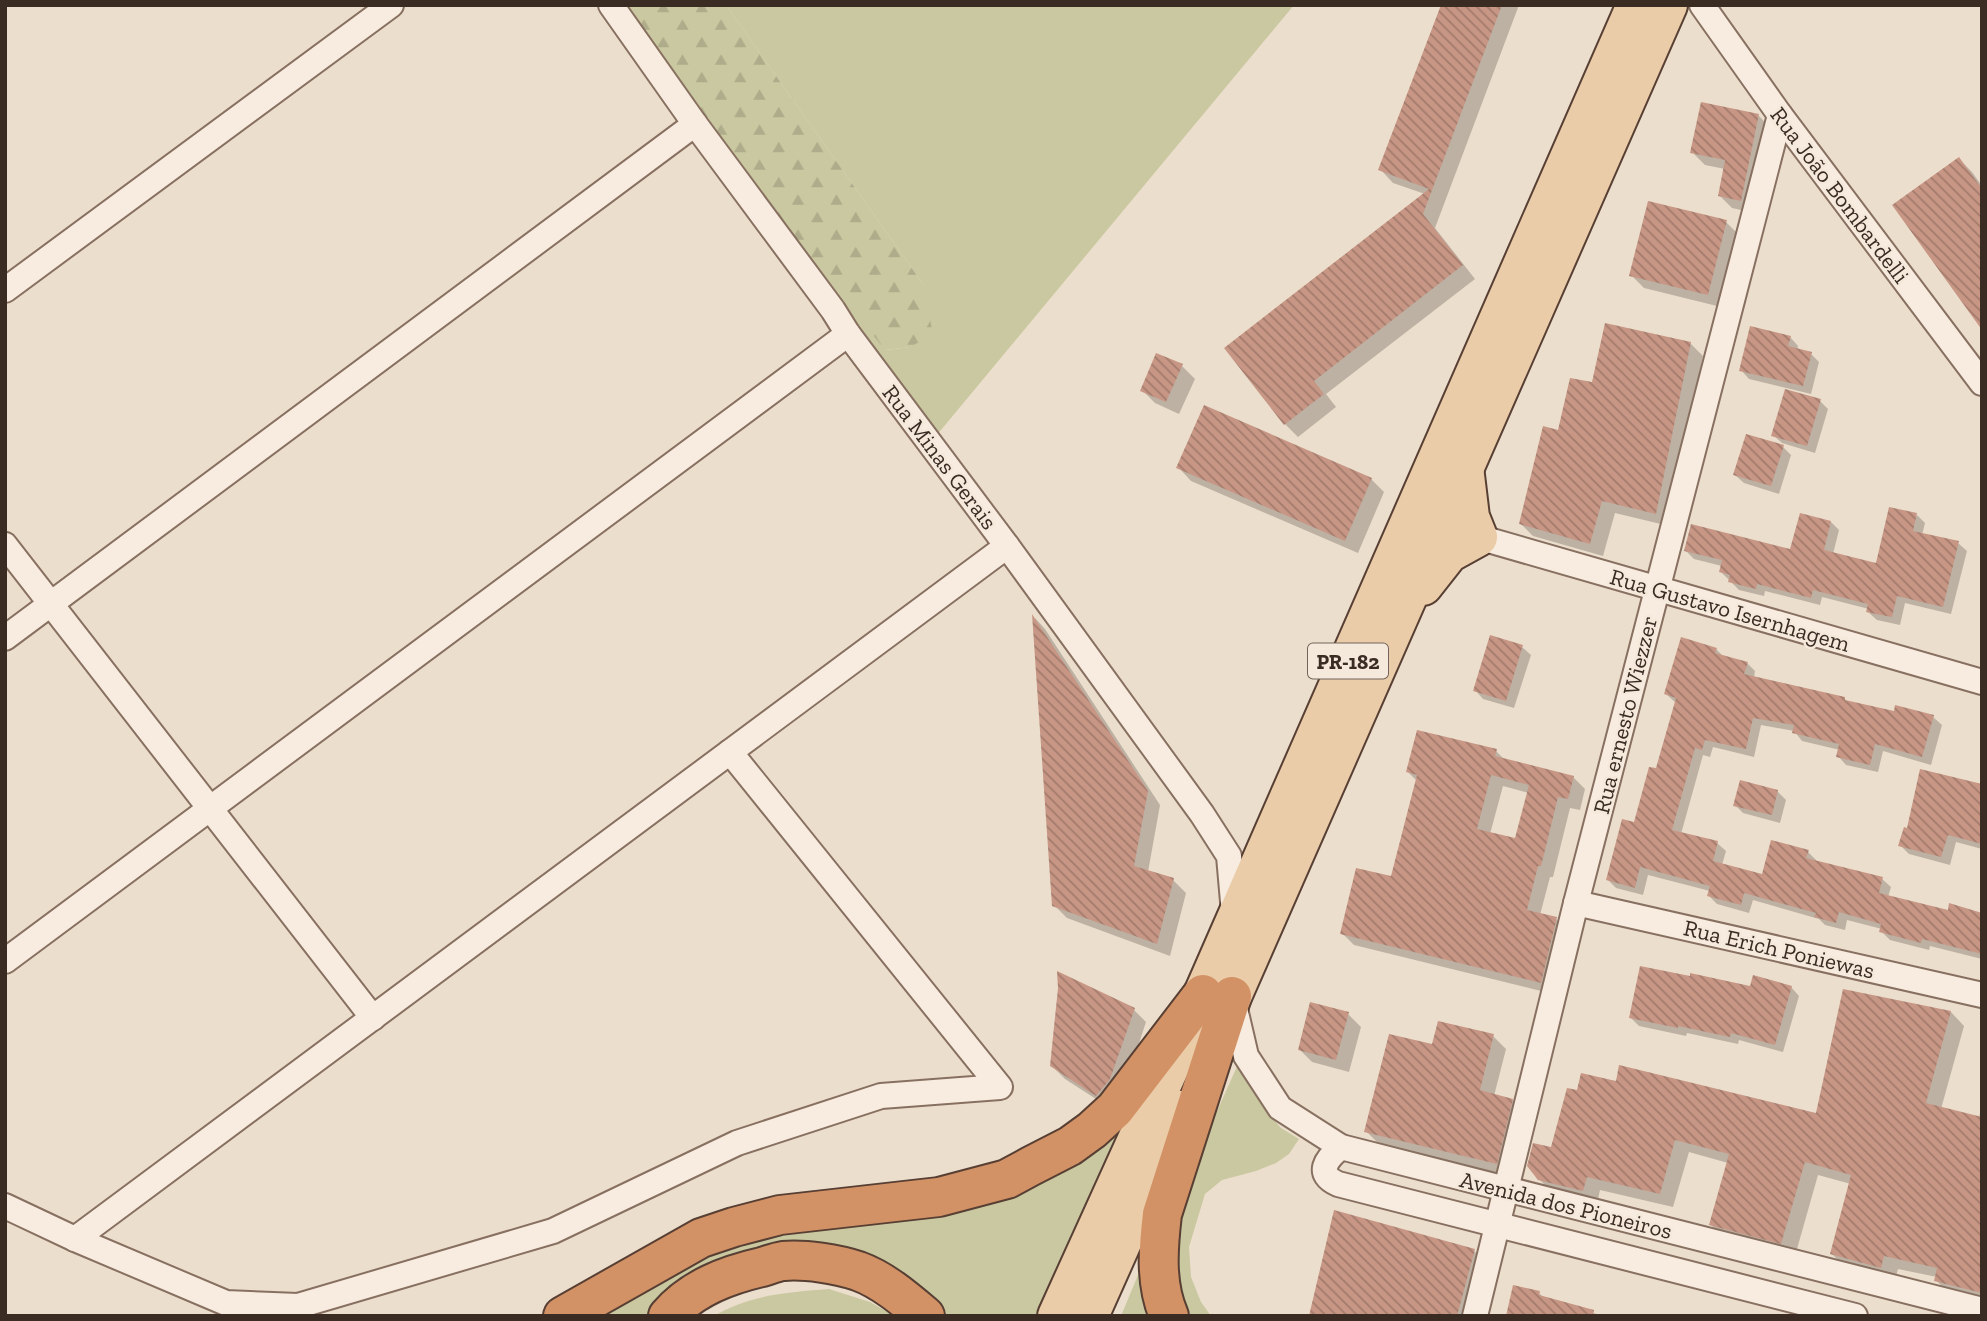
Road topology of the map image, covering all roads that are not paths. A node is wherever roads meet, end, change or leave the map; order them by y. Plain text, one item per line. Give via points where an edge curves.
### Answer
1 (391, 5) edge
2 (611, 5) edge
3 (1636, 5) edge
4 (1668, 5) edge
5 (1702, 5) edge
6 (1780, 115) junction
7 (695, 124) junction
8 (5, 290) edge
9 (848, 334) junction
10 (1982, 383) edge
11 (1464, 467) junction
12 (1478, 537) junction
13 (5, 545) edge
14 (1007, 546) junction
15 (1657, 589) junction
16 (51, 604) junction
17 (1397, 617) junction
18 (5, 638) edge
19 (1982, 682) edge
20 (730, 752) junction
21 (210, 808) junction
22 (1576, 903) junction
23 (1235, 921) junction
24 (5, 961) edge
25 (1217, 995) junction
26 (1982, 995) edge
27 (373, 1018) junction
28 (1341, 1147) junction
29 (1506, 1190) junction
30 (5, 1206) edge
31 (1497, 1224) junction
32 (1698, 1238) junction
33 (75, 1239) junction
34 (1688, 1273) junction
35 (1868, 1281) junction
36 (1982, 1310) edge
37 (564, 1316) edge
38 (668, 1316) edge
39 (925, 1316) edge
40 (1057, 1316) edge
41 (1089, 1316) edge
42 (1169, 1316) edge
43 (1475, 1316) edge
44 (1854, 1316) edge
45 (1861, 1316) edge

1 - 8 street
2 - 7 street, Rua Minas Gerais
3 - 23 main road, PR-182
4 - 11 main road, PR-182
5 - 6 street, Rua João Bombardelli
6 - 10 street, Rua João Bombardelli
6 - 15 street, Rua ernesto Wiezzer
7 - 9 street, Rua Minas Gerais
7 - 16 street
9 - 14 street, Rua Minas Gerais
9 - 21 street
11 - 12 main road via 1470,517
11 - 17 main road, PR-182
12 - 15 street, Rua Gustavo Isernhagem
12 - 17 main road via 1449,553
13 - 16 street
14 - 20 street
14 - 23 street, Rua Minas Gerais via 1229,856
15 - 19 street, Rua Gustavo Isernhagem
15 - 22 street, Rua ernesto Wiezzer
16 - 18 street
16 - 21 street
17 - 25 main road, PR-182
20 - 27 street
20 - 33 street via 1000,1087 881,1096 737,1143 553,1231 298,1306 226,1303
21 - 24 street
21 - 27 street
22 - 26 street, Rua Erich Poniewas
22 - 29 street, Rua ernesto Wiezzer
23 - 25 main road, PR-182
25 - 28 street, Avenida dos Pioneiros via 1246,1056 1280,1108
25 - 37 highway via 1092,1130 1007,1179 939,1197 780,1215 734,1227 701,1238
25 - 40 main road, PR-182
25 - 41 main road
25 - 42 highway, PR-182 via 1162,1214 1159,1273
27 - 33 street
28 - 29 street, Avenida dos Pioneiros
28 - 31 street via 1326,1162 1328,1180
29 - 31 street, Rua ernesto Wiezzer
29 - 32 street, Avenida dos Pioneiros
30 - 33 street
31 - 34 street
31 - 43 street, Rua ernesto Wiezzer
32 - 34 street
32 - 35 street, Avenida dos Pioneiros
34 - 44 street
35 - 36 street, Avenida dos Pioneiros
35 - 45 street
38 - 39 highway via 700,1289 736,1273 783,1261 858,1271

